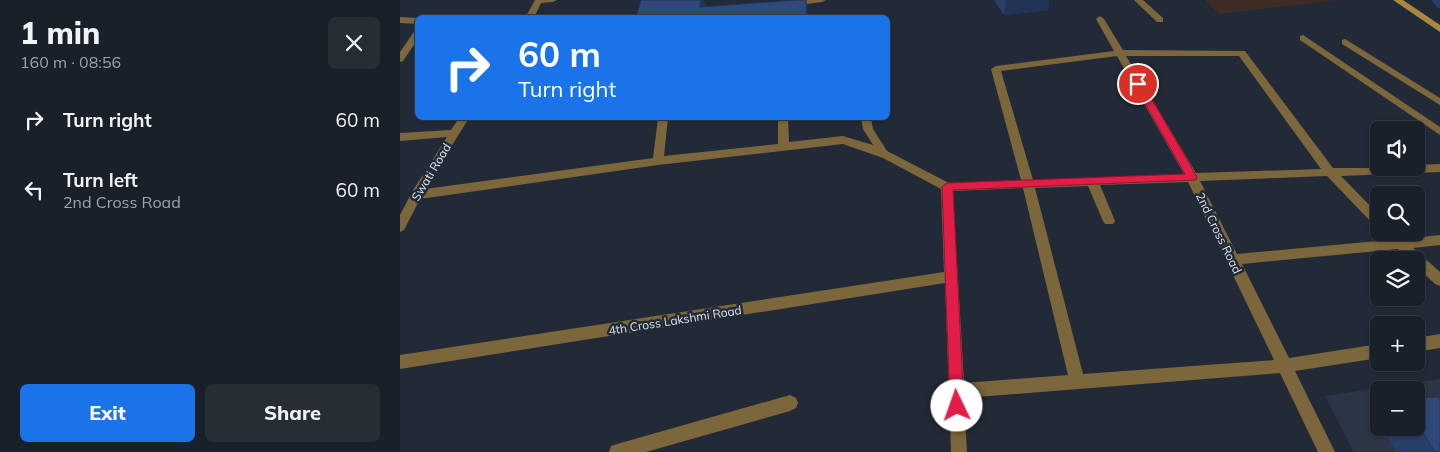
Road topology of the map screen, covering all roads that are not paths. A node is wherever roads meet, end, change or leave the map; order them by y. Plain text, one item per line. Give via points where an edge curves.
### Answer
1 (553, 0) edge
2 (822, 0) edge
3 (1138, 0) edge
4 (1397, 0) edge
5 (539, 1) edge
6 (778, 6) edge
7 (531, 15) edge
8 (1100, 19) dead end
9 (400, 20) edge
10 (414, 20) edge
11 (1160, 20) dead end
12 (1440, 29) edge
13 (415, 36) edge
14 (1303, 38) dead end
15 (1345, 42) dead end
16 (1120, 53) junction
17 (400, 59) edge
18 (1440, 102) edge
19 (463, 120) edge
20 (663, 120) edge
21 (783, 120) edge
22 (866, 120) edge
23 (1440, 132) edge
24 (454, 133) junction
25 (400, 137) edge
26 (784, 147) junction
27 (884, 154) junction
28 (658, 161) junction
29 (1440, 168) edge
30 (1330, 172) junction
31 (1192, 177) junction
32 (1092, 181) junction
33 (1028, 184) junction
34 (947, 187) junction
35 (416, 195) junction
36 (1370, 214) edge
37 (1109, 221) dead end
38 (400, 227) edge
39 (1440, 240) edge
40 (1396, 241) edge
41 (1400, 245) junction
42 (1233, 260) junction
43 (950, 277) junction
44 (1440, 280) edge
45 (1440, 341) edge
46 (1425, 344) edge
47 (1370, 352) edge
48 (400, 362) edge
49 (1285, 366) junction
50 (1077, 382) junction
51 (956, 391) junction
52 (790, 403) dead end
53 (617, 452) edge
54 (959, 452) edge
55 (1327, 452) edge

1 - 5 street
2 - 6 street
3 - 11 street
4 - 12 street
5 - 7 street
8 - 16 street, 2nd Cross Road
9 - 10 street
13 - 17 street
14 - 23 street
15 - 18 street
16 - 30 street via 1242,53
16 - 31 street, 2nd Cross Road
16 - 33 street via 996,69
19 - 24 street, Swati Road
20 - 28 street
21 - 26 street
22 - 27 street via 868,129
24 - 25 street
24 - 35 street, Swati Road
26 - 27 street via 843,140
26 - 28 street
27 - 34 street
28 - 35 street
29 - 30 street
30 - 31 street
30 - 36 street
31 - 32 street
31 - 42 street, 2nd Cross Road
32 - 33 street
32 - 37 street
33 - 34 street
33 - 50 street
34 - 43 street
35 - 38 street, Swati Road
39 - 41 street
40 - 41 street
41 - 42 street
41 - 44 street
42 - 49 street, 2nd Cross Road
43 - 48 street, 4th Cross Lakshmi Road
43 - 51 street
45 - 46 street
47 - 49 street
49 - 50 street
49 - 55 street, 2nd Cross Road
50 - 51 street
51 - 54 street
52 - 53 street

